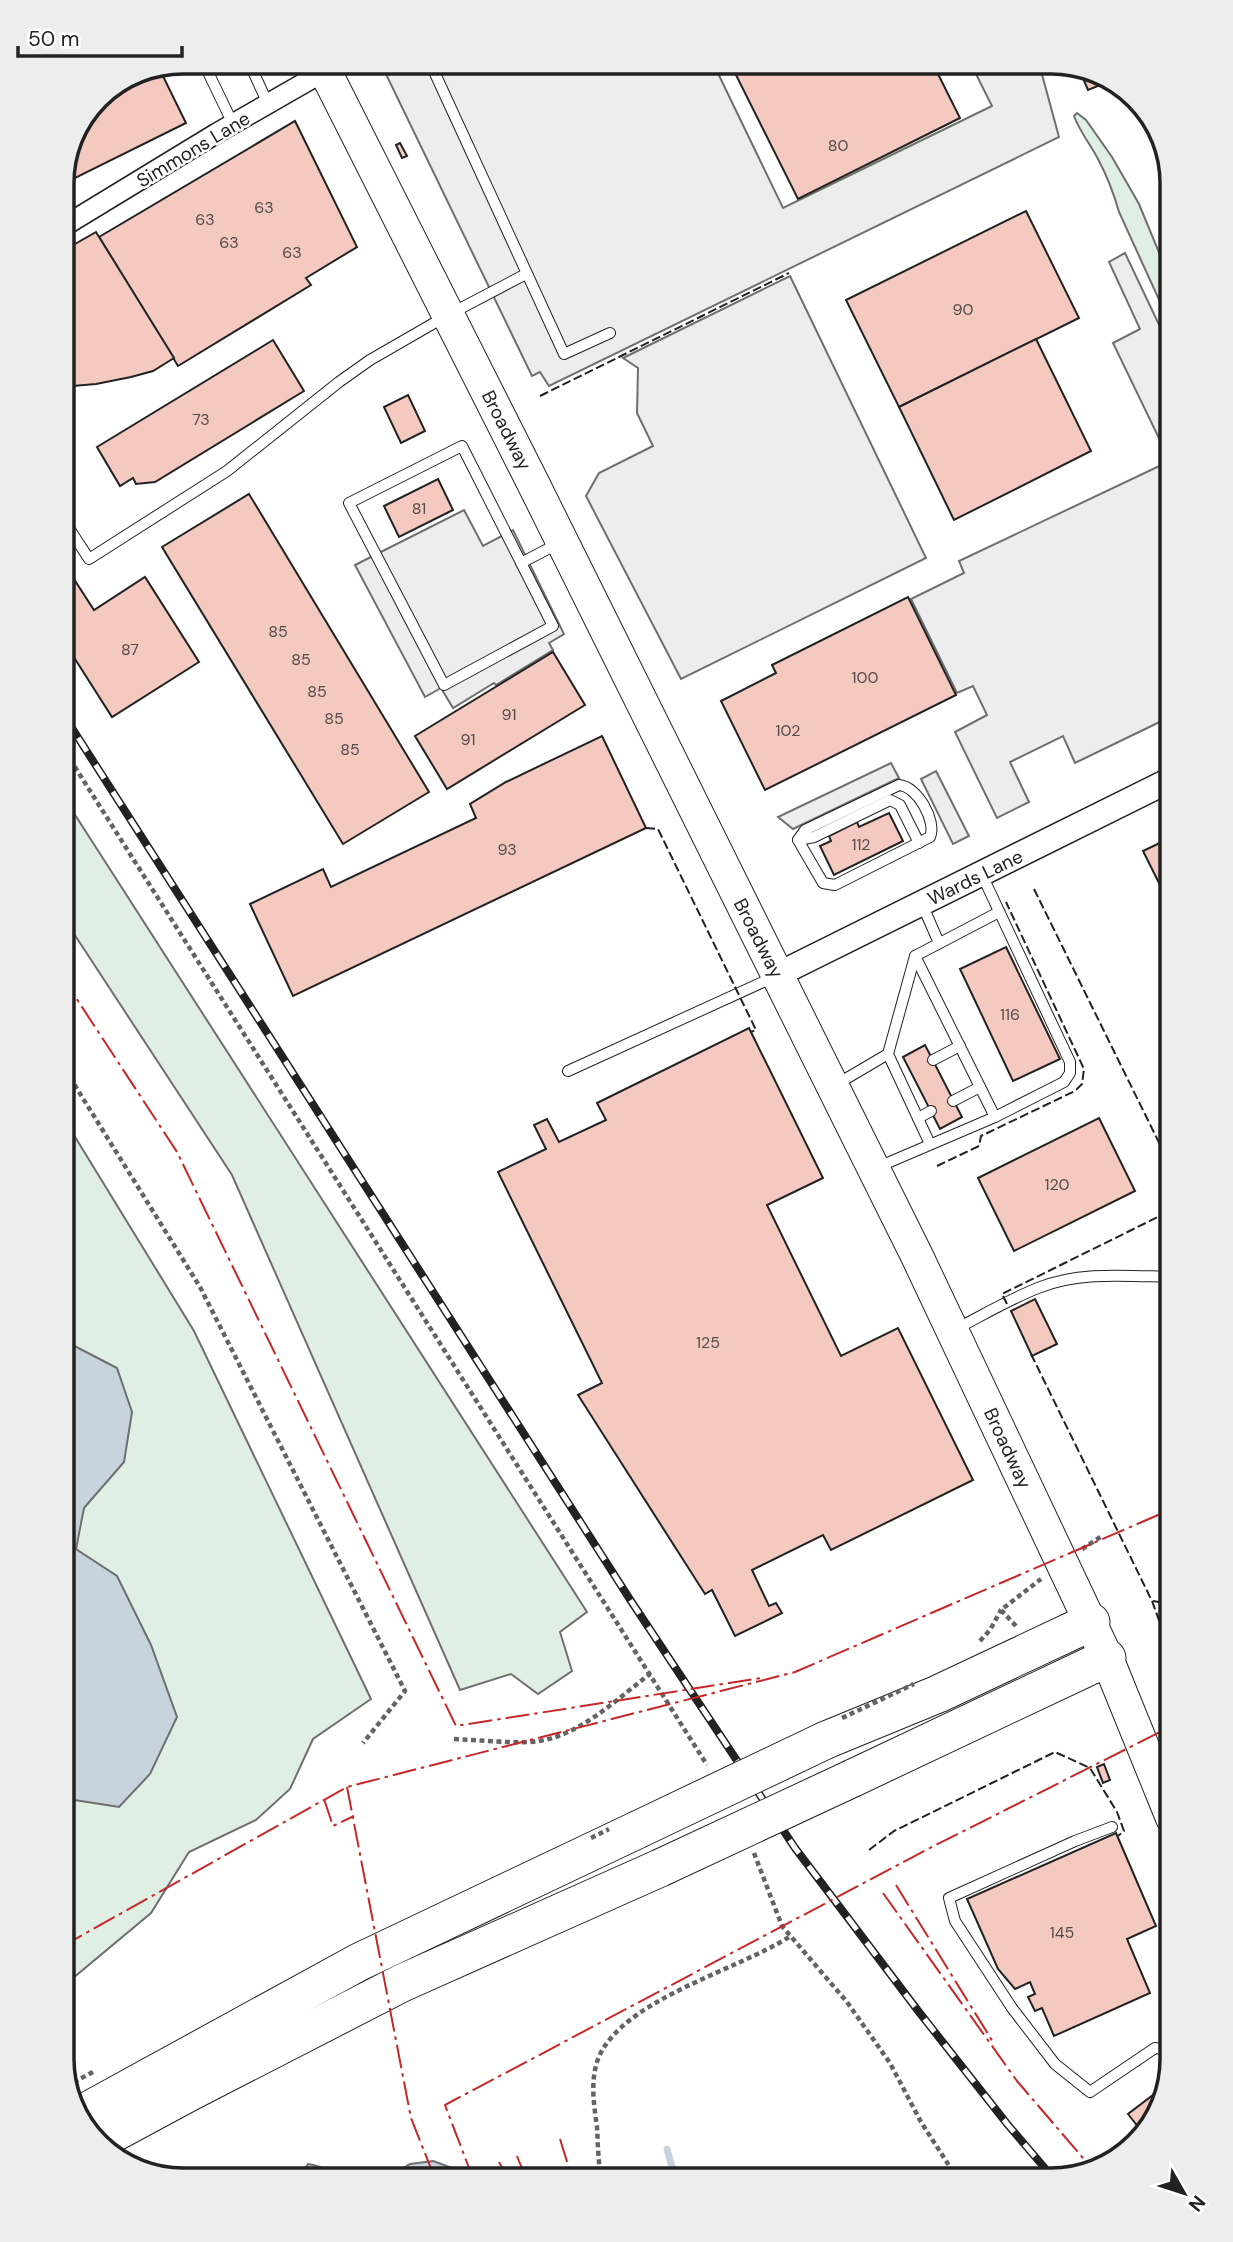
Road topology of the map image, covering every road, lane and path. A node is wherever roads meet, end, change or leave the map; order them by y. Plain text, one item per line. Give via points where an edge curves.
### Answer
1 (208, 73) edge
2 (254, 73) edge
3 (319, 73) edge
4 (328, 73) edge
5 (434, 73) edge
6 (268, 104) junction
7 (233, 124) junction
8 (74, 220) edge
9 (526, 274) junction
10 (448, 315) junction
11 (610, 333) dead end
12 (74, 536) edge
13 (563, 542) junction
14 (521, 563) junction
15 (74, 766) edge
16 (1160, 785) edge
17 (798, 840) junction
18 (919, 843) junction
19 (981, 874) junction
20 (921, 904) junction
21 (999, 912) junction
22 (939, 943) junction
23 (915, 956) junction
24 (777, 975) junction
25 (960, 1046) junction
26 (888, 1054) junction
27 (933, 1060) dead end
28 (568, 1071) dead end
29 (910, 1071) dead end
30 (899, 1077) junction
31 (74, 1084) edge
32 (834, 1086) junction
33 (980, 1087) junction
34 (953, 1101) dead end
35 (931, 1111) dead end
36 (995, 1117) junction
37 (918, 1118) junction
38 (930, 1144) junction
39 (874, 1168) junction
40 (1160, 1277) edge
41 (952, 1331) junction
42 (1102, 1536) dead end
43 (1062, 1563) junction
44 (1091, 1622) junction
45 (1035, 1648) junction
46 (1107, 1658) junction
47 (650, 1674) junction
48 (454, 1739) dead end
49 (363, 1743) dead end
50 (708, 1766) dead end
51 (1160, 1788) edge
52 (1112, 1827) dead end
53 (751, 1845) dead end
54 (789, 1937) junction
55 (1160, 2049) edge
56 (87, 2111) edge
57 (106, 2138) edge
58 (602, 2168) edge
59 (951, 2168) edge

1 - 7 lane
2 - 6 lane
3 - 6 street, Simmons Lane
4 - 10 main road, Broadway
5 - 9 lane
6 - 7 street, Simmons Lane
7 - 8 street, Simmons Lane
9 - 10 lane
9 - 11 lane via 564,354
10 - 12 lane via 370,360 227,471 89,559
10 - 13 main road, Broadway
13 - 14 lane
13 - 24 main road, Broadway
14 - 14 lane via 553,626 444,685 349,503 462,446
15 - 47 path
16 - 19 street, Wards Lane
17 - 18 lane via 814,838 892,800 901,807
17 - 18 lane via 820,881 830,886
17 - 18 lane via 806,830 902,785 915,792 931,822 931,835
19 - 20 street, Wards Lane
19 - 21 lane
20 - 22 lane
20 - 24 street, Wards Lane
21 - 22 lane
21 - 36 lane via 1070,1062 1070,1073 1064,1082
22 - 23 lane
23 - 25 lane
23 - 26 lane
24 - 28 lane
24 - 32 main road, Broadway
25 - 27 lane
25 - 33 lane
26 - 30 lane
26 - 32 lane
29 - 30 lane
30 - 37 lane
31 - 49 path via 200,1287 405,1691
32 - 39 main road, Broadway
33 - 34 lane
33 - 36 lane
35 - 37 lane
36 - 38 lane
37 - 38 lane
38 - 39 lane
39 - 41 main road, Broadway
40 - 41 lane via 1112,1275 1056,1282
41 - 43 main road, Broadway
42 - 43 path
43 - 44 main road, Broadway
43 - 45 path via 1001,1610
44 - 45 highway
44 - 46 main road, Broadway
45 - 56 highway, bridge via 826,1740 359,1962
46 - 51 main road, Broadway
46 - 57 highway, bridge via 660,1868 402,1983
47 - 48 path via 586,1723 562,1735 531,1742
47 - 50 path
52 - 55 lane via 949,1899 955,1921 1012,2008 1055,2064 1090,2092
53 - 54 path
54 - 58 path via 651,2006 618,2030 598,2059 593,2083
54 - 59 path via 855,2012

